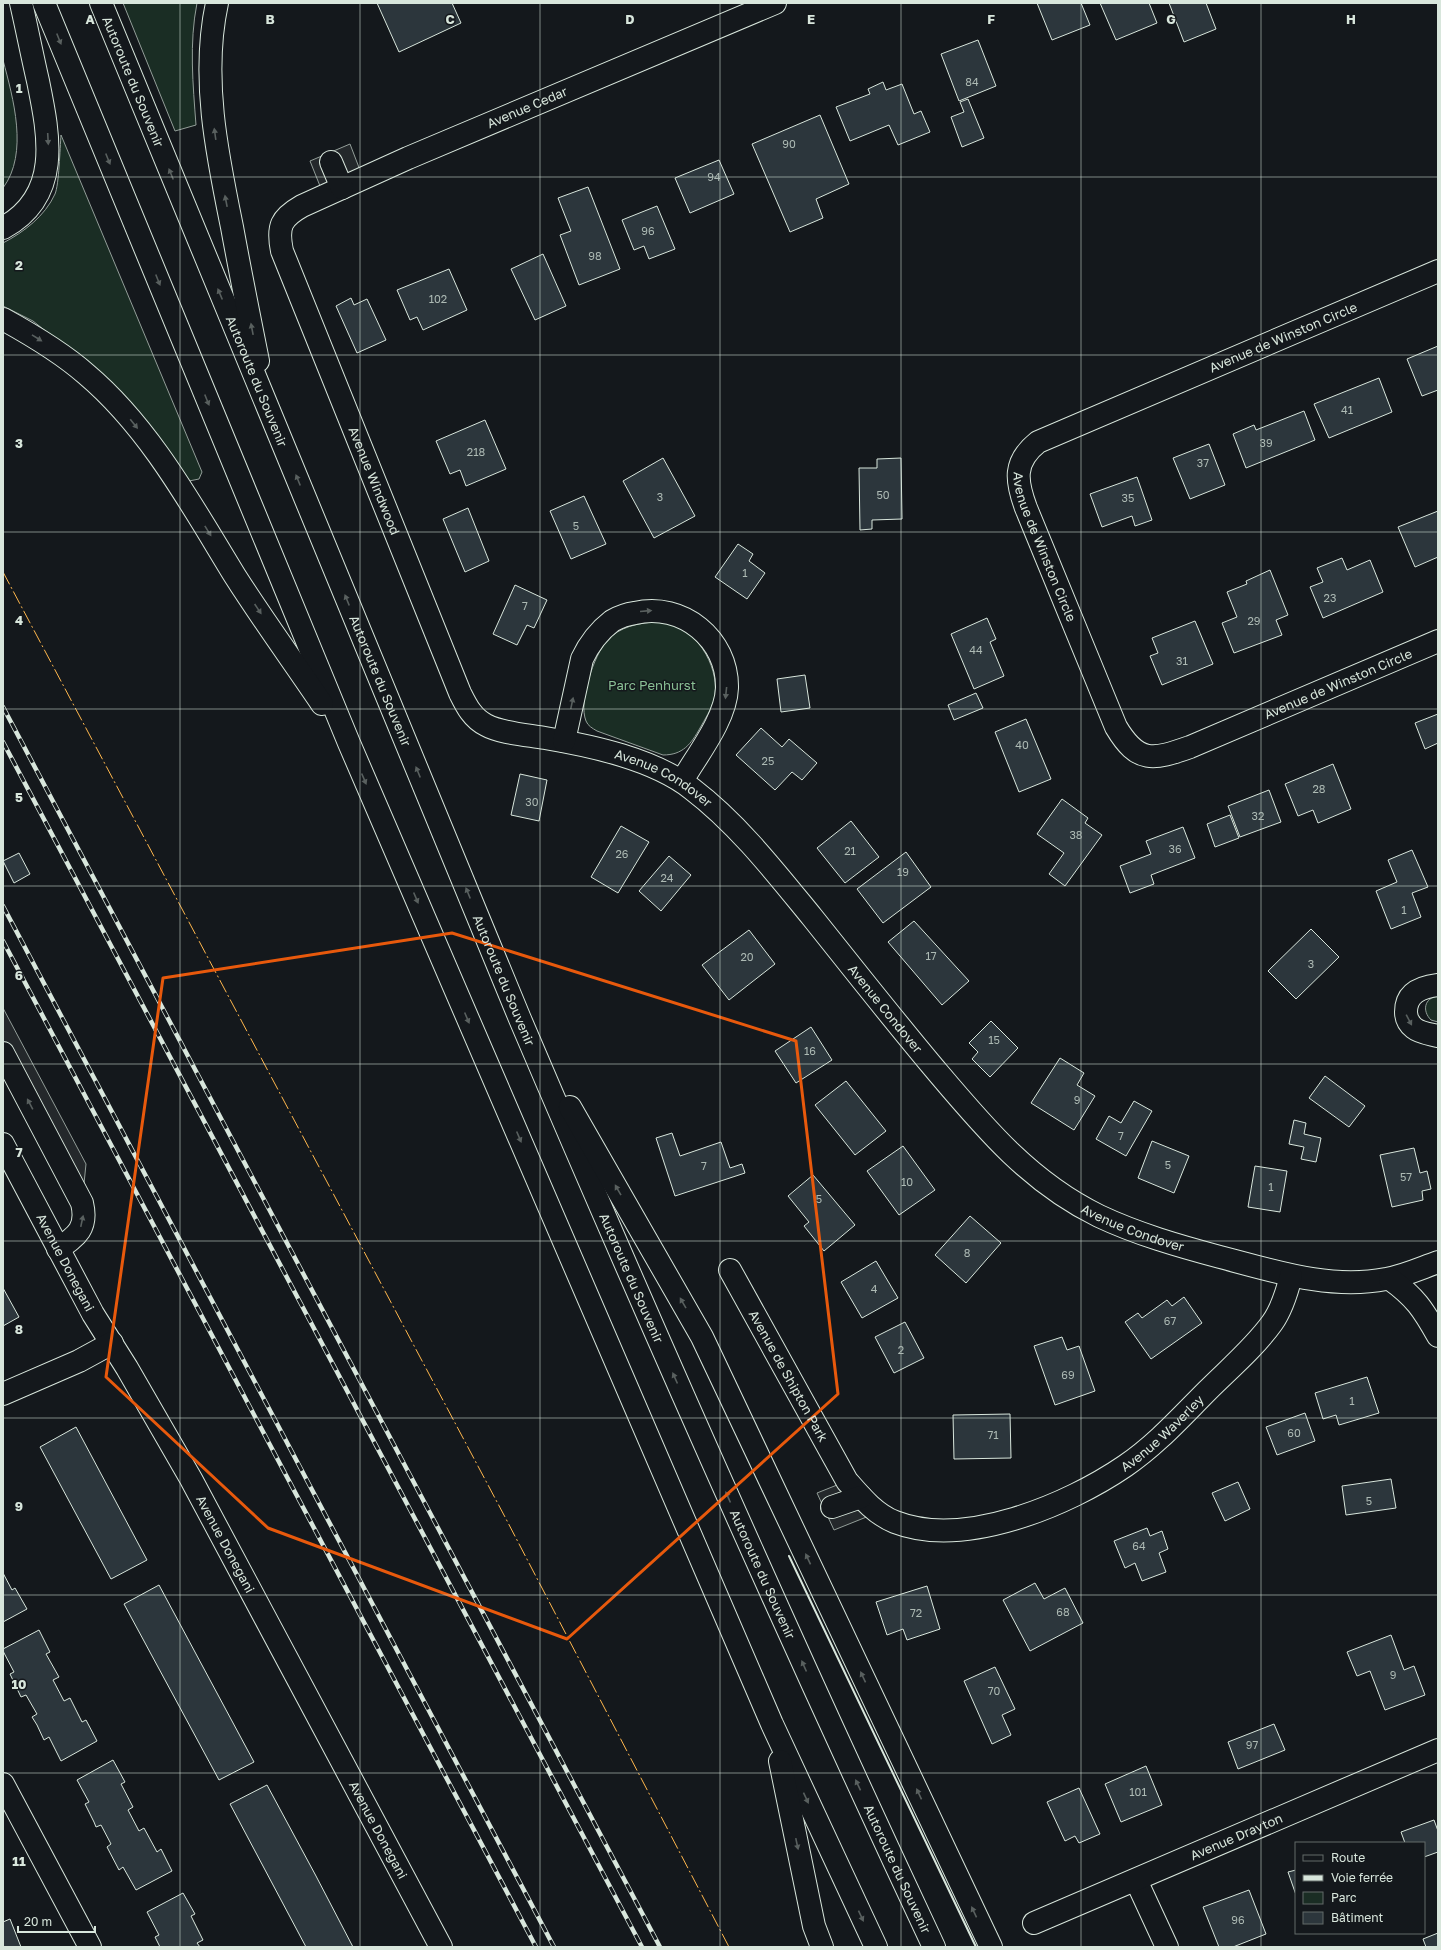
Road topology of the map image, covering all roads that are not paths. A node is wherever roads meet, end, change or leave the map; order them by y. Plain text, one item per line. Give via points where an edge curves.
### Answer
1 (21, 3) edge
2 (44, 3) edge
3 (101, 3) edge
4 (218, 3) edge
5 (775, 3) edge
6 (331, 162) dead end
7 (342, 188) junction
8 (283, 220) joint
9 (3, 228) edge
10 (1438, 271) edge
11 (3, 319) edge
12 (268, 408) junction
13 (1438, 641) edge
14 (494, 728) joint
15 (564, 741) junction
16 (349, 743) junction
17 (682, 781) junction
18 (1438, 985) edge
19 (520, 1019) junction
20 (1438, 1036) edge
21 (3, 1053) edge
22 (3, 1144) edge
23 (58, 1249) junction
24 (1438, 1262) edge
25 (730, 1270) dead end
26 (1291, 1276) junction
27 (1390, 1279) junction
28 (1438, 1336) edge
29 (112, 1343) junction
30 (3, 1394) edge
31 (854, 1489) junction
32 (832, 1507) dead end
33 (772, 1724) junction
34 (1438, 1750) edge
35 (3, 1784) edge
36 (1136, 1880) junction
37 (1034, 1923) dead end
38 (90, 1947) edge
39 (441, 1947) edge
40 (822, 1947) edge
41 (876, 1947) edge
42 (934, 1947) edge
43 (991, 1947) edge
44 (1167, 1947) edge

1 -> 9 main road via 46,118 48,153 46,170 34,201 23,214
2 -> 16 main road
12 -> 3 main road, Autoroute du Souvenir
12 -> 4 main road via 214,127 211,50
5 - 7 main road, Avenue Cedar
6 - 7 main road
7 - 8 main road, Avenue Cedar via 302,206
8 - 14 main road, Avenue Windwood via 280,230 282,251 448,667 469,710 481,722
10 - 13 main road, Avenue de Winston Circle via 1038,442 1022,459 1018,485 1028,516 1116,727 1131,749 1143,756 1159,756 1190,747
11 -> 16 main road via 45,344 86,374 141,433
19 -> 12 main road, Autoroute du Souvenir
14 - 15 main road, Avenue Condover
15 - 17 main road, Avenue Condover via 637,761
15 -> 17 main road via 582,659 602,629 628,614 646,610 681,617 697,625 710,639 723,666 727,689 721,712
16 -> 33 main road
17 - 26 main road, Avenue Condover via 709,802 776,873 969,1111 999,1144 1028,1169 1076,1203 1121,1225 1214,1256
18 -> 20 main road via 1417,990 1409,997 1405,1006 1408,1021 1414,1028
42 -> 19 main road, Autoroute du Souvenir via 750,1547
43 -> 19 main road via 702,1337
23 -> 21 main road via 76,1236 81,1227 84,1215 82,1203
22 - 23 main road, Avenue Donegani
23 - 29 main road, Avenue Donegani via 93,1314
24 - 27 main road
25 - 31 main road, Avenue de Shipton Park
26 - 27 main road via 1341,1282
26 - 31 main road, Avenue Waverley via 1277,1314 1260,1337 1147,1450 1126,1466 1078,1493 1026,1514 994,1523 939,1530 916,1528 894,1521 879,1512
27 - 28 main road via 1418,1302
29 - 30 main road via 79,1361
29 - 39 main road, Avenue Donegani via 191,1478
31 - 32 main road
33 -> 40 main road via 814,1926
33 -> 41 main road
34 - 36 main road, Avenue Drayton
35 - 38 main road
36 - 37 main road, Avenue Drayton
36 - 44 main road

